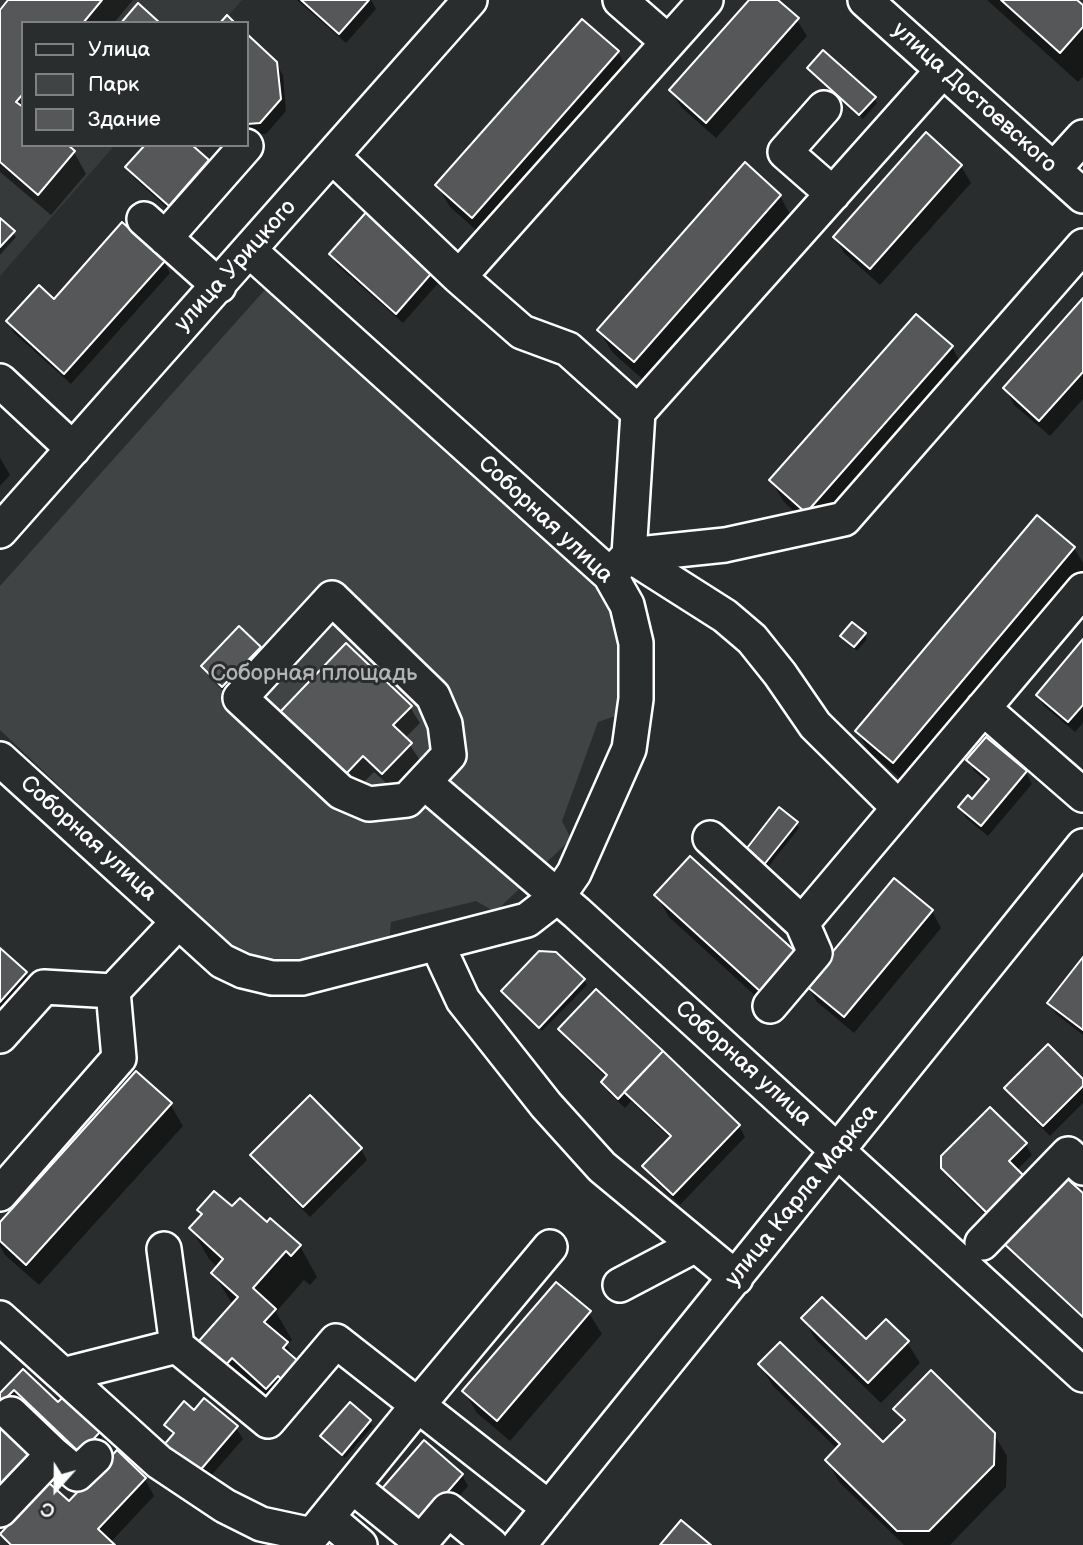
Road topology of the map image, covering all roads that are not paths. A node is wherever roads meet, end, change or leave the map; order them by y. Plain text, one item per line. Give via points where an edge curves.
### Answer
1 (470, 0) edge
2 (620, 0) edge
3 (706, 0) edge
4 (864, 0) edge
5 (668, 43) junction
6 (943, 70) junction
7 (824, 108) dead end
8 (1083, 137) edge
9 (245, 147) edge
10 (333, 158) junction
11 (1054, 169) junction
12 (833, 194) junction
13 (1083, 196) edge
14 (1083, 246) edge
15 (250, 251) junction
16 (458, 277) junction
17 (219, 286) junction
18 (0, 382) edge
19 (638, 412) junction
20 (73, 449) junction
21 (0, 531) edge
22 (620, 565) junction
23 (1083, 590) edge
24 (983, 708) junction
25 (0, 759) edge
26 (424, 782) junction
27 (1083, 795) edge
28 (899, 808) junction
29 (710, 838) dead end
30 (1083, 846) edge
31 (566, 884) junction
32 (178, 922) junction
33 (802, 923) junction
34 (437, 944) junction
35 (113, 991) junction
36 (770, 1006) dead end
37 (0, 1037) edge
38 (839, 1150) junction
39 (1083, 1168) edge
40 (0, 1194) edge
41 (982, 1243) dead end
42 (696, 1245) junction
43 (550, 1247) dead end
44 (164, 1250) dead end
45 (736, 1278) junction
46 (620, 1285) dead end
47 (8, 1332) edge
48 (177, 1346) junction
49 (1083, 1375) edge
50 (63, 1376) junction
51 (418, 1405) junction
52 (11, 1414) dead end
53 (53, 1454) junction
54 (95, 1457) dead end
55 (352, 1486) junction
56 (549, 1508) junction
57 (0, 1510) edge
58 (314, 1533) edge
59 (360, 1545) edge
60 (491, 1545) edge
61 (519, 1545) edge

1 - 10 street, улица Урицкого
2 - 5 street
3 - 5 street
4 - 6 street, улица Достоевского
5 - 16 street
6 - 11 street, улица Достоевского
6 - 12 street
7 - 12 street via 785,152
8 - 11 street
9 - 17 street via 154,228
10 - 15 street, улица Урицкого
10 - 16 street
11 - 13 street, улица Достоевского
12 - 19 street
14 - 22 street via 844,519
15 - 17 street, улица Урицкого
15 - 22 street, Соборная улица
16 - 19 street via 522,332 568,349
17 - 20 street, улица Урицкого
18 - 20 street
19 - 22 street
20 - 21 street, улица Урицкого
22 - 28 street via 725,616 752,639 815,724
22 - 31 street, Соборная улица via 636,643 636,699 629,749
23 - 24 street
24 - 27 street
24 - 28 street
25 - 32 street, Соборная улица
26 - 26 street via 449,755 445,724 433,696 332,598 240,698 341,792 369,804 408,800
26 - 31 street
28 - 33 street
29 - 33 street
30 - 38 street, улица Карла Маркса
31 - 34 street, Соборная улица via 527,920
31 - 38 street, Соборная улица
32 - 34 street, Соборная улица via 222,961 272,978 302,978
32 - 35 street
33 - 36 street via 815,953
34 - 42 street via 463,1000 546,1105 602,1167
35 - 37 street via 44,988
35 - 40 street via 119,1058
38 - 45 street, улица Карла Маркса
38 - 49 street, Соборная улица
39 - 41 street via 1068,1154
42 - 45 street
42 - 46 street
43 - 51 street
44 - 48 street
45 - 56 street, улица Карла Маркса
47 - 50 street
48 - 50 street
48 - 51 street via 268,1421 336,1341
50 - 58 street via 159,1462 204,1492 261,1524
51 - 55 street
51 - 56 street
52 - 53 street
53 - 54 street via 77,1474
53 - 57 street
55 - 58 street
55 - 60 street via 421,1542 448,1510
56 - 61 street, улица Карла Маркса
58 - 59 street

